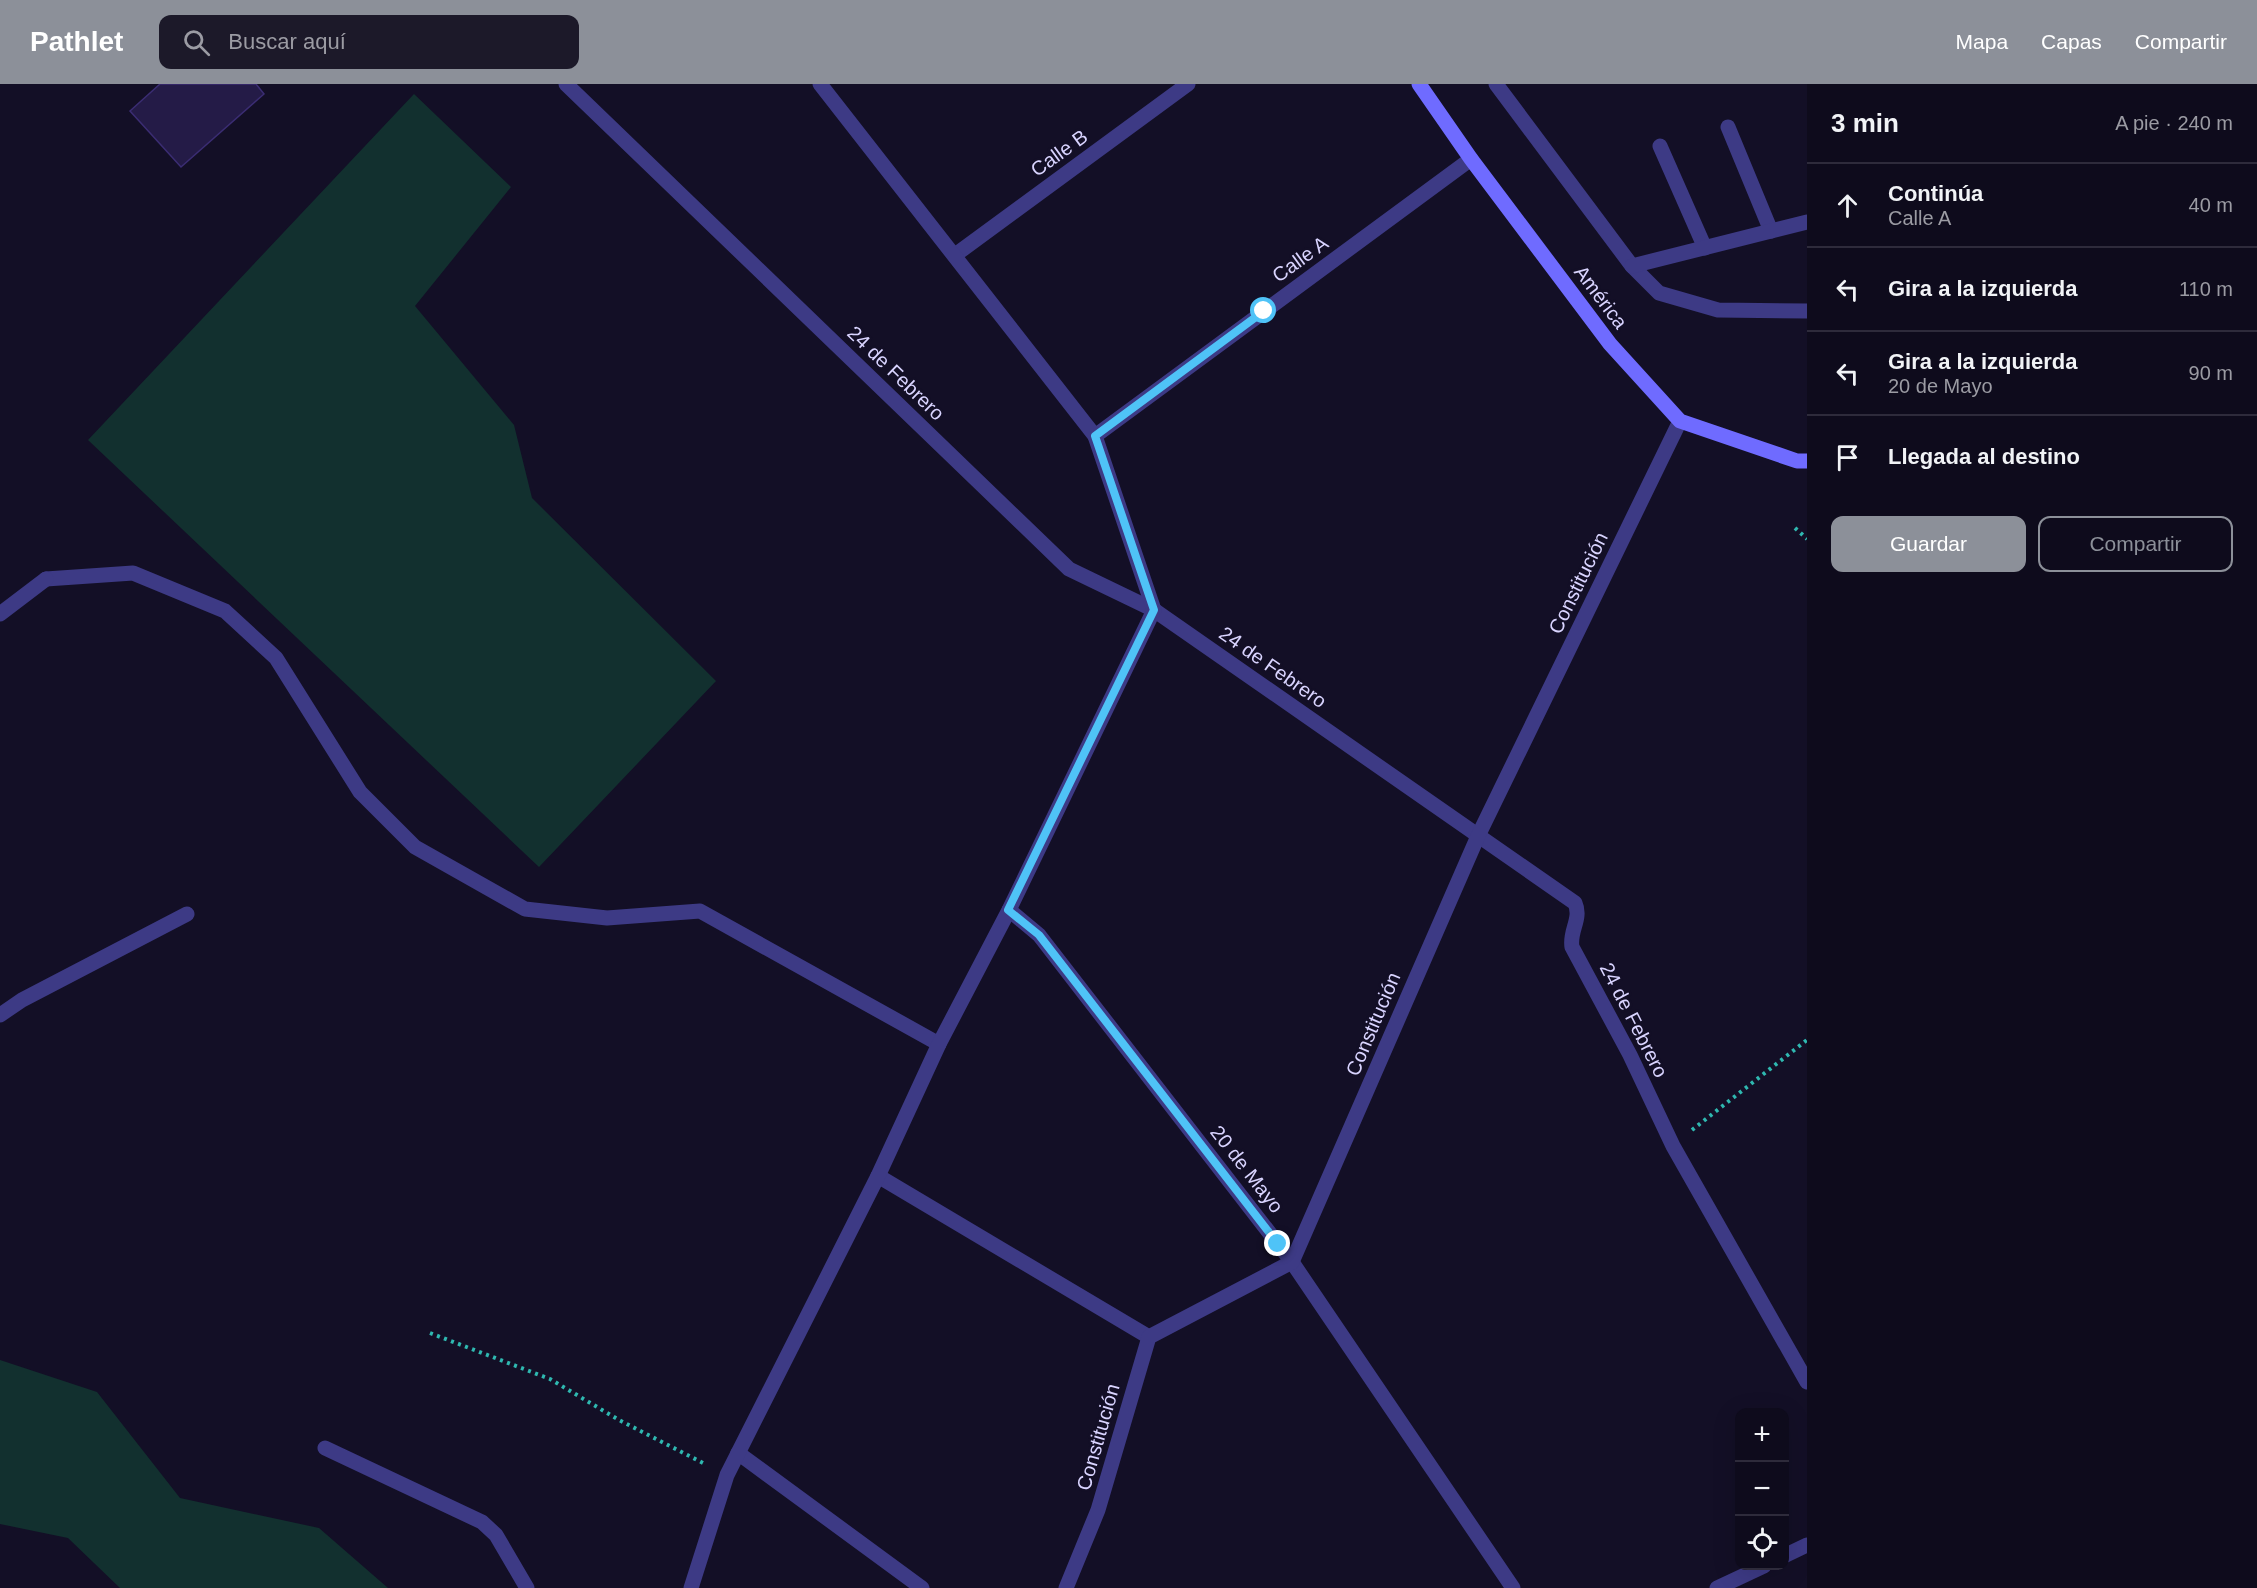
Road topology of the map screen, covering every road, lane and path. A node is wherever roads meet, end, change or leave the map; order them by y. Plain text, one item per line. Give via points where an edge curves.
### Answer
1 (566, 84) edge
2 (820, 84) edge
3 (1188, 84) edge
4 (1419, 84) edge
5 (1496, 84) edge
6 (1728, 127) dead end
7 (1660, 146) dead end
8 (1471, 159) junction
9 (1807, 222) edge
10 (1771, 231) junction
11 (1704, 248) junction
12 (956, 255) junction
13 (1632, 266) junction
14 (1807, 311) edge
15 (1680, 421) junction
16 (1095, 436) junction
17 (1807, 461) edge
18 (1795, 528) dead end
19 (1807, 539) edge
20 (1154, 610) junction
21 (0, 614) edge
22 (1478, 836) junction
23 (1008, 910) junction
24 (187, 914) dead end
25 (0, 1015) edge
26 (1807, 1040) edge
27 (939, 1044) junction
28 (1673, 1146) junction
29 (878, 1176) junction
30 (1292, 1262) junction
31 (430, 1333) dead end
32 (1149, 1337) junction
33 (1807, 1382) edge
34 (325, 1448) dead end
35 (738, 1453) junction
36 (728, 1475) junction
37 (1807, 1545) edge
38 (1789, 1554) edge
39 (1755, 1570) edge
40 (527, 1588) edge
41 (691, 1588) edge
42 (922, 1588) edge
43 (1066, 1588) edge
44 (1513, 1588) edge
45 (1717, 1588) edge

1 - 20 street, 24 de Febrero via 1069,569
2 - 12 street
3 - 12 street, Calle B
4 - 8 street, América
5 - 13 street
6 - 10 street
7 - 11 street
8 - 15 street, América via 1610,344
8 - 16 street, Calle A
9 - 10 street
10 - 11 street
11 - 13 street
12 - 16 street
13 - 14 street via 1659,293 1718,310
15 - 17 street, América via 1797,461
15 - 22 street, Constitución
16 - 20 street
18 - 19 path
20 - 22 street, 24 de Febrero
20 - 23 street
21 - 27 street via 46,579 133,573 225,611 276,658 360,792 415,847 525,909 607,918 700,910
22 - 28 street, 24 de Febrero via 1575,903 1578,915 1572,947
22 - 30 street, Constitución
23 - 27 street
23 - 30 street, 20 de Mayo via 1039,935
24 - 25 street via 22,999
26 - 28 path
27 - 29 street
28 - 33 street, 24 de Febrero
29 - 32 street
29 - 35 street
30 - 32 street
30 - 44 street, 20 de Mayo
31 - 36 path via 550,1379 619,1420
32 - 43 street, Constitución via 1098,1510
34 - 40 street via 482,1522 496,1535
35 - 36 street
35 - 42 street
36 - 41 street
37 - 38 street
39 - 45 street

